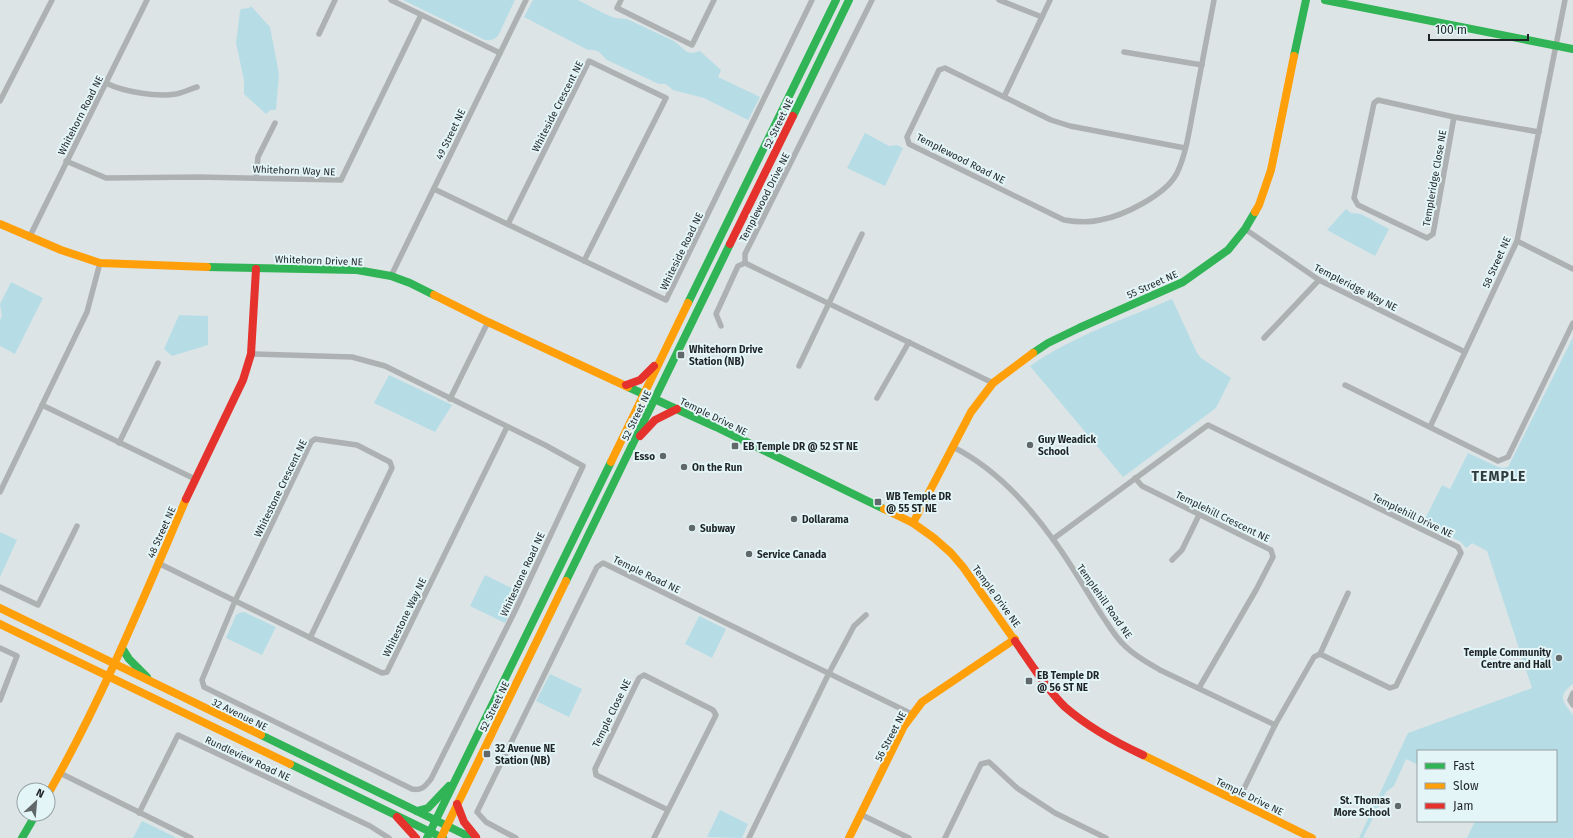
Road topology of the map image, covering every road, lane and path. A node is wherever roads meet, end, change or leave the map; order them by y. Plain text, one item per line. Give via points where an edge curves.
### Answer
1 (52, 0) edge
2 (146, 0) edge
3 (335, 0) edge
4 (391, 0) edge
5 (526, 0) edge
6 (621, 0) edge
7 (714, 0) edge
8 (812, 0) edge
9 (836, 0) edge
10 (849, 0) edge
11 (872, 0) edge
12 (999, 0) edge
13 (1050, 0) edge
14 (1214, 0) edge
15 (1306, 0) edge
16 (1325, 0) edge
17 (1565, 0) edge
18 (421, 15) junction
19 (1042, 17) junction
20 (318, 34) dead end
21 (1556, 46) junction
22 (1573, 49) edge
23 (1124, 52) dead end
24 (500, 53) junction
25 (1202, 65) junction
26 (106, 83) junction
27 (196, 87) dead end
28 (1004, 97) junction
29 (0, 101) edge
30 (1454, 117) junction
31 (276, 123) dead end
32 (1539, 132) junction
33 (1185, 148) junction
34 (66, 161) junction
35 (256, 178) junction
36 (434, 189) junction
37 (0, 224) edge
38 (508, 224) junction
39 (1245, 229) junction
40 (862, 234) dead end
41 (29, 238) junction
42 (1517, 241) junction
43 (584, 261) junction
44 (100, 263) junction
45 (745, 264) junction
46 (256, 269) junction
47 (1573, 269) edge
48 (391, 276) junction
49 (1319, 280) junction
50 (829, 304) junction
51 (488, 322) junction
52 (1573, 323) edge
53 (721, 326) dead end
54 (1264, 338) dead end
55 (909, 342) junction
56 (1465, 352) junction
57 (251, 354) junction
58 (658, 362) junction
59 (158, 363) dead end
60 (799, 366) dead end
61 (993, 383) junction
62 (626, 385) junction
63 (1345, 385) dead end
64 (643, 393) junction
65 (450, 398) junction
66 (876, 398) dead end
67 (655, 399) junction
68 (42, 405) junction
69 (677, 409) junction
70 (507, 427) junction
71 (1430, 427) junction
72 (119, 442) junction
73 (634, 443) junction
74 (953, 447) junction
75 (1135, 478) junction
76 (195, 479) junction
77 (0, 492) edge
78 (1199, 515) junction
79 (913, 524) junction
80 (77, 526) dead end
81 (1052, 538) junction
82 (1172, 560) dead end
83 (158, 563) junction
84 (0, 587) edge
85 (1348, 593) dead end
86 (235, 601) junction
87 (0, 608) edge
88 (866, 615) dead end
89 (0, 624) edge
90 (310, 638) junction
91 (1015, 639) junction
92 (0, 648) edge
93 (122, 648) junction
94 (1320, 654) junction
95 (114, 664) junction
96 (829, 673) junction
97 (108, 676) junction
98 (155, 684) junction
99 (204, 687) joint
100 (1199, 688) junction
101 (1573, 693) edge
102 (0, 700) edge
103 (1573, 705) edge
104 (912, 714) junction
105 (1276, 725) junction
106 (60, 773) junction
107 (456, 778) junction
108 (55, 782) edge
109 (1238, 802) junction
110 (457, 804) junction
111 (668, 810) junction
112 (417, 811) junction
113 (139, 813) junction
114 (394, 814) junction
115 (860, 814) junction
116 (435, 820) junction
117 (31, 822) edge
118 (447, 826) junction
119 (428, 835) edge
120 (22, 838) edge
121 (191, 838) edge
122 (389, 838) edge
123 (416, 838) edge
124 (442, 838) edge
125 (472, 838) edge
126 (476, 838) edge
127 (516, 838) edge
128 (654, 838) edge
129 (749, 838) edge
130 (849, 838) edge
131 (909, 838) edge
132 (945, 838) edge
133 (1106, 838) edge
134 (1312, 838) edge

1 - 29 street
2 - 26 street, Whitehorn Road NE
3 - 20 street
4 - 18 street
5 - 24 street, 49 Street NE
6 - 7 street via 617,8 692,45
8 - 43 street, Whiteside Road NE via 666,300
9 - 58 street, 52 Street NE
10 - 67 street, 52 Street NE
11 - 45 street, Templewood Drive NE via 745,254
12 - 19 street
13 - 19 street
14 - 25 street, Templewood Road NE
15 - 39 street, 55 Street NE via 1271,170 1259,205
16 - 21 street
17 - 21 street, 58 Street NE
18 - 24 street
18 - 35 street, Whitehorn Way NE via 341,180
19 - 28 street
21 - 22 street
21 - 32 street, 58 Street NE
23 - 25 street
24 - 36 street, 49 Street NE
25 - 33 street, Templewood Road NE
26 - 27 street via 115,88 147,94 176,94
26 - 34 street, Whitehorn Road NE
28 - 33 street, Templewood Road NE via 1050,120 1070,126
28 - 33 street, Templewood Road NE via 945,68 939,70 907,137 909,144 1064,220 1084,222 1124,213 1162,190 1176,175
30 - 30 street, Templeridge Close NE via 1378,100 1374,103 1354,198 1358,205 1426,238 1434,234
30 - 32 street, Templeridge Close NE
31 - 35 street via 258,157
32 - 42 street, 58 Street NE
34 - 35 street, Whitehorn Way NE via 106,178
34 - 41 street, Whitehorn Road NE
36 - 38 street, Whiteside Road NE
36 - 48 street, 49 Street NE
37 - 41 street, Whitehorn Drive NE
38 - 43 street, Whiteside Road NE
38 - 43 street, Whiteside Crescent NE via 589,61 666,98
39 - 49 street, Templeridge Way NE
39 - 61 street, 55 Street NE via 1228,250 1183,282 1048,343
40 - 50 street
41 - 44 street, Whitehorn Drive NE via 50,248
42 - 47 street
42 - 56 street, 58 Street NE
44 - 46 street, Whitehorn Drive NE
44 - 68 street via 87,312
45 - 50 street
45 - 53 street via 738,266 716,314
46 - 48 street, Whitehorn Drive NE via 357,270
46 - 57 street, 48 Street NE
48 - 51 street, Whitehorn Drive NE
49 - 54 street
49 - 56 street, Templeridge Way NE
50 - 55 street
50 - 60 street
51 - 62 street, Whitehorn Drive NE
51 - 65 street
52 - 71 street via 1508,457 1498,461
55 - 61 street
55 - 66 street
56 - 71 street, 58 Street NE
57 - 65 street, Whitestone Road NE via 352,357 368,360
57 - 76 street, 48 Street NE via 243,380
58 - 62 street via 640,380
58 - 64 street, 52 Street NE
59 - 72 street
61 - 74 street, 55 Street NE via 971,412
62 - 64 street, Whitehorn Drive NE
63 - 71 street
64 - 67 street, Temple Drive NE
64 - 107 street, 52 Street NE
65 - 70 street, Whitestone Road NE
67 - 69 street, Temple Drive NE
67 - 73 street, 52 Street NE
68 - 72 street
68 - 77 street
69 - 73 street via 655,420
69 - 79 street, Temple Drive NE
70 - 90 street, Whitestone Way NE via 387,672 382,673
70 - 99 street, Whitestone Road NE via 583,466 505,632 431,779 422,789 412,789
72 - 76 street
73 - 110 street, 52 Street NE
74 - 79 street, 55 Street NE
74 - 81 street, Templehill Road NE via 978,462 1004,483
75 - 78 street, Templehill Crescent NE via 1142,486
75 - 81 street, Templehill Drive NE
75 - 94 street, Templehill Drive NE via 1208,425 1458,547 1461,553 1396,686 1390,688
76 - 83 street, 48 Street NE
78 - 82 street via 1182,550
78 - 100 street, Templehill Crescent NE via 1271,550 1273,557
79 - 91 street, Temple Drive NE via 934,538 963,566
80 - 84 street via 38,605
81 - 100 street, Templehill Road NE via 1124,646 1143,660
83 - 86 street, Whitestone Way NE
83 - 93 street, 48 Street NE
85 - 94 street
86 - 90 street, Whitestone Way NE
86 - 90 street, Whitestone Crescent NE via 311,442 315,439 357,445 390,462 392,468
86 - 99 street, Whitestone Crescent NE via 202,680
87 - 95 street, 32 Avenue NE
88 - 96 street via 854,626
89 - 97 street
91 - 104 street, 56 Street NE via 933,693
91 - 109 street, Temple Drive NE via 1064,706 1093,729
92 - 102 street via 18,656
93 - 95 street, 48 Street NE
93 - 98 street via 139,670
94 - 105 street via 1314,657
95 - 97 street, 48 Street NE
95 - 98 street, 32 Avenue NE
96 - 104 street, Temple Road NE
96 - 127 street, Temple Road NE via 603,563 597,567 477,812 486,822
96 - 129 street
97 - 106 street, 48 Street NE
97 - 114 street
98 - 112 street, 32 Avenue NE
100 - 105 street, Templehill Road NE
101 - 103 street via 1570,700
104 - 115 street, 56 Street NE
105 - 109 street
106 - 108 street, 48 Street NE
106 - 113 street
107 - 112 street via 428,808
107 - 116 street, 52 Street NE
109 - 134 street, Temple Drive NE
110 - 118 street, 52 Street NE
110 - 126 street via 465,828
111 - 111 street, Temple Close NE via 596,775 595,769 639,678 644,675 713,710 716,715
111 - 128 street, Temple Close NE
112 - 116 street, 32 Avenue NE
113 - 121 street
113 - 122 street, Rundleview Road NE via 178,735 370,826
114 - 119 street
114 - 123 street
115 - 130 street, 56 Street NE
115 - 131 street
116 - 118 street, 32 Avenue NE
116 - 119 street, 52 Street NE
117 - 120 street
118 - 124 street, 52 Street NE
118 - 125 street, 32 Avenue NE
119 - 124 street
132 - 133 street via 981,764 989,762 1016,788 1049,809

